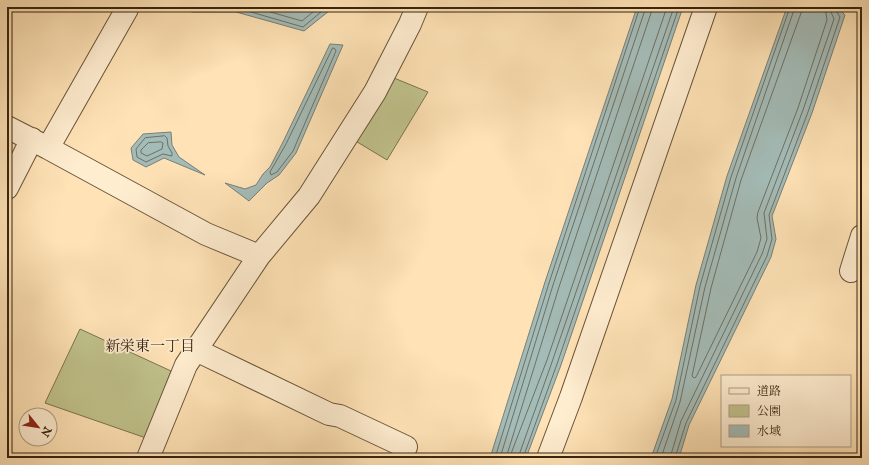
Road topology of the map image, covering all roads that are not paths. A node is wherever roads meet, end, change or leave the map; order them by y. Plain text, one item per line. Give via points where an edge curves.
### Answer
1 (417, 7) edge
2 (706, 7) edge
3 (128, 9) dead end
4 (7, 127) edge
5 (40, 144) junction
6 (7, 188) edge
7 (862, 236) edge
8 (259, 256) junction
9 (852, 271) dead end
10 (196, 350) junction
11 (406, 447) dead end
12 (148, 458) edge
13 (548, 458) edge

1 - 8 street via 375,92 318,183
2 - 13 street
3 - 5 street
4 - 5 street
5 - 6 street
5 - 8 street via 206,234
7 - 9 street
8 - 10 street
10 - 11 street via 329,414 340,416
10 - 12 street via 186,365

